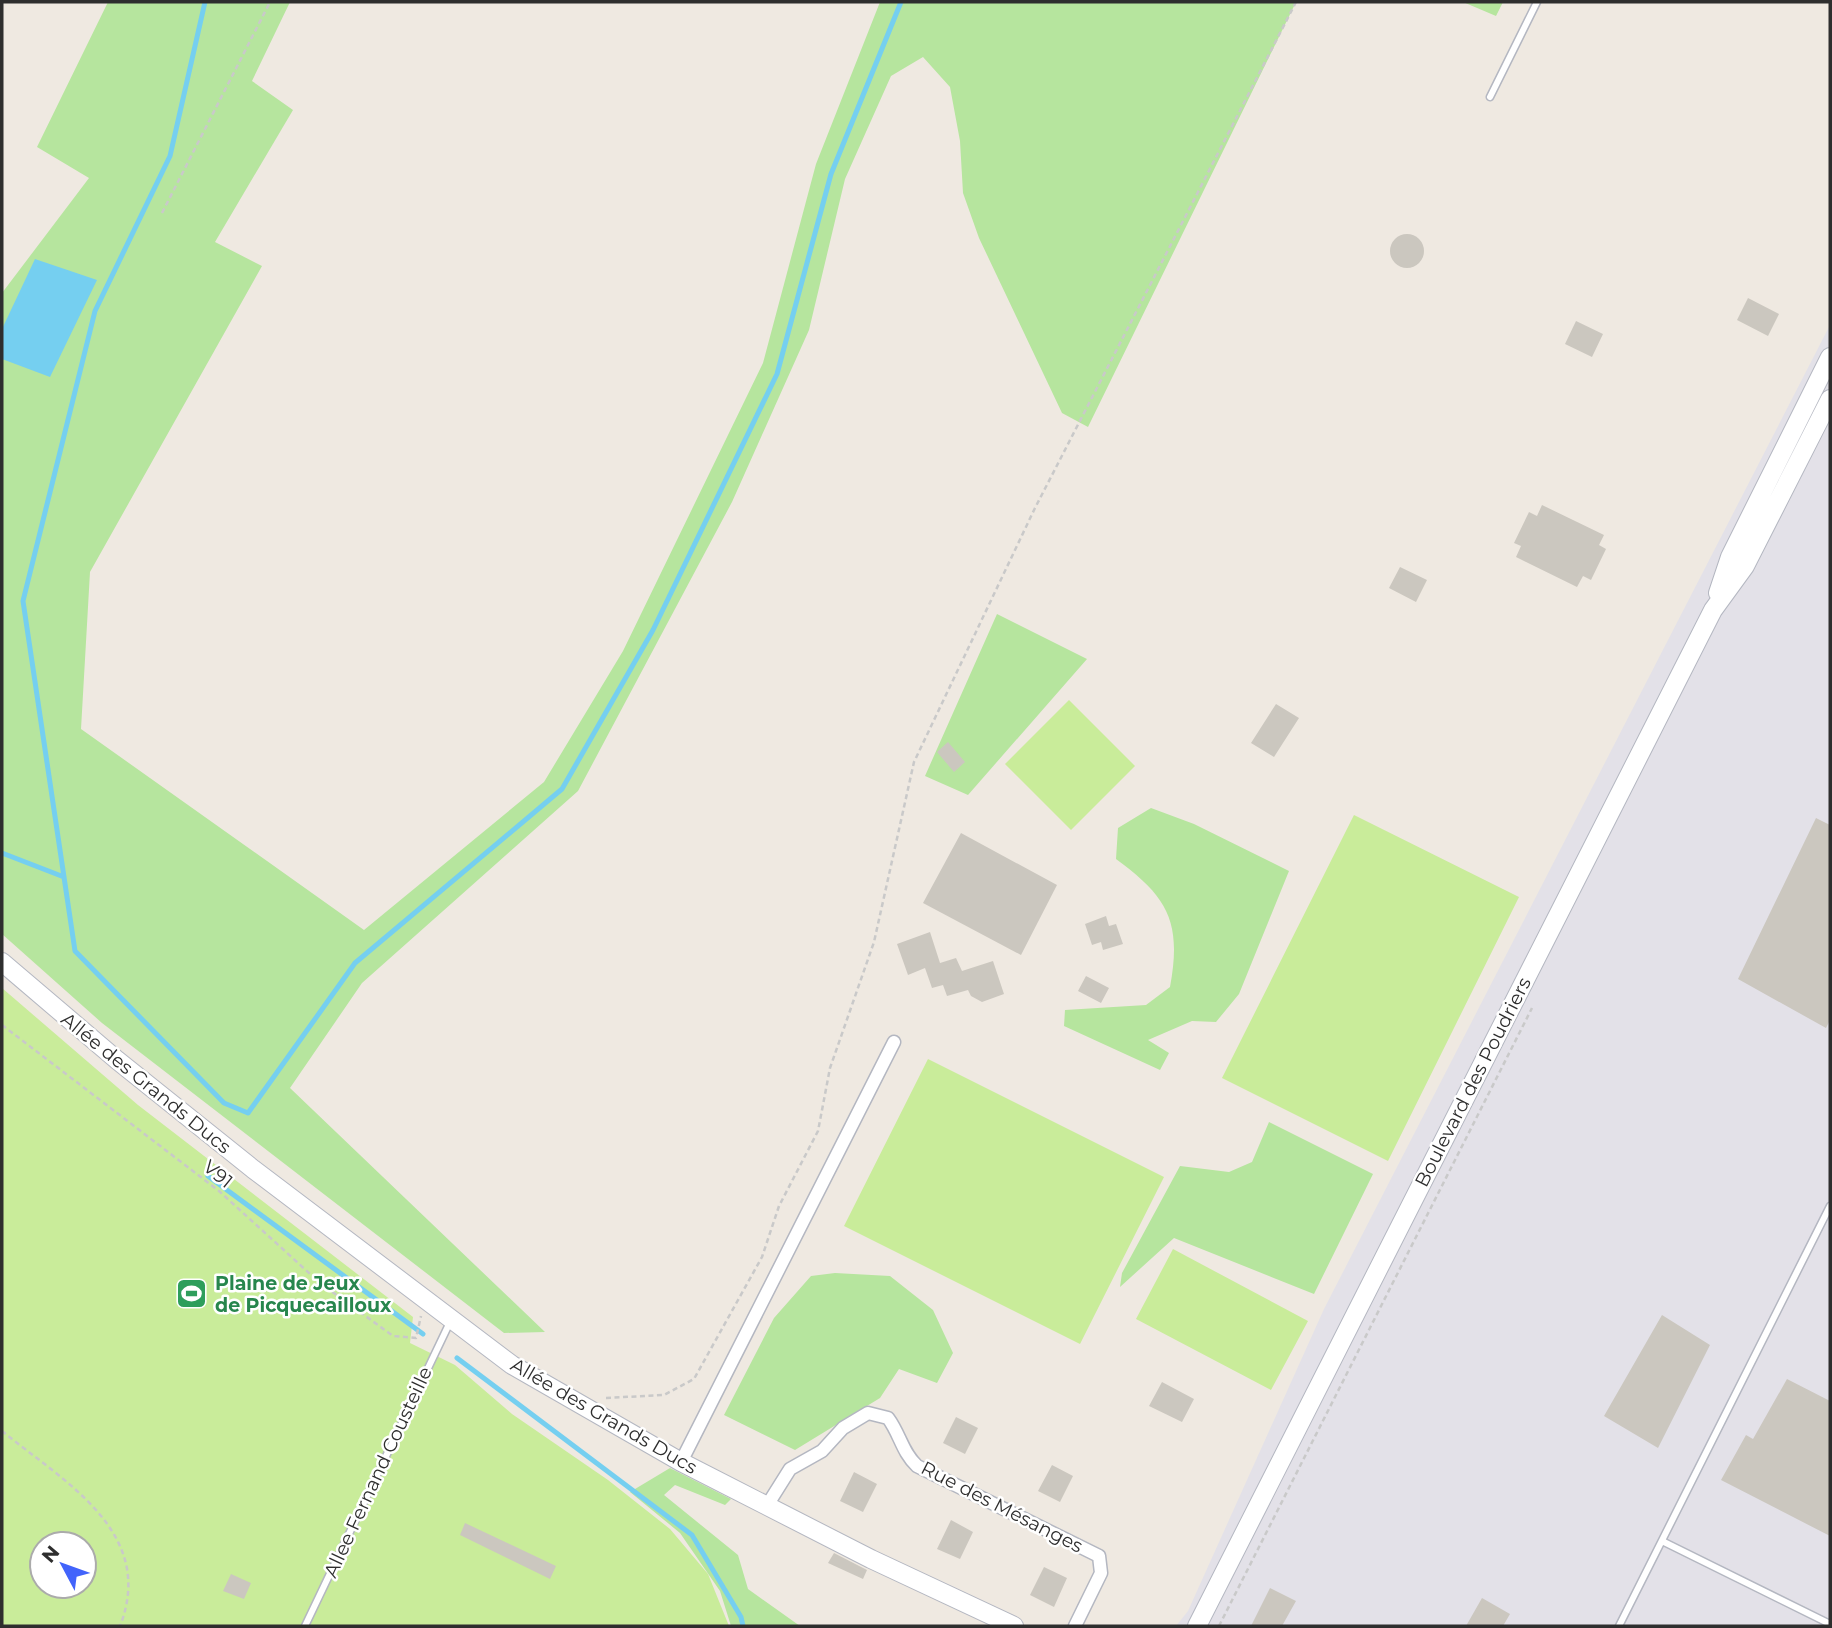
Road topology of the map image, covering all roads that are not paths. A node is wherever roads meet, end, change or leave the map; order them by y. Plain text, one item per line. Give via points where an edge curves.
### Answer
1 (1537, 2) edge
2 (1490, 97) dead end
3 (1830, 357) edge
4 (1830, 399) edge
5 (1713, 610) junction
6 (2, 962) edge
7 (894, 1042) dead end
8 (1830, 1206) edge
9 (452, 1318) junction
10 (681, 1462) junction
11 (768, 1504) junction
12 (1662, 1541) junction
13 (1830, 1624) edge
14 (305, 1626) edge
15 (1014, 1626) edge
16 (1075, 1626) edge
17 (1197, 1626) edge
18 (1619, 1626) edge

1 - 2 lane
3 - 5 main road, Boulevard des Poudriers via 1730,557
4 - 5 main road, Boulevard des Poudriers via 1745,566
5 - 17 main road, Boulevard des Poudriers
6 - 9 main road, Allée des Grands Ducs via 426,1310
7 - 10 street
8 - 12 lane
9 - 10 main road, Allée des Grands Ducs via 512,1365
9 - 14 lane, Allee Fernand Cousteille
10 - 11 main road, Allée des Grands Ducs
11 - 15 main road, Allée des Grands Ducs via 871,1559
11 - 16 street, Rue des Mésanges via 790,1469 822,1451 844,1428 867,1413 888,1418 899,1433 905,1455 917,1466 1099,1556 1101,1573
12 - 13 lane
12 - 18 lane

